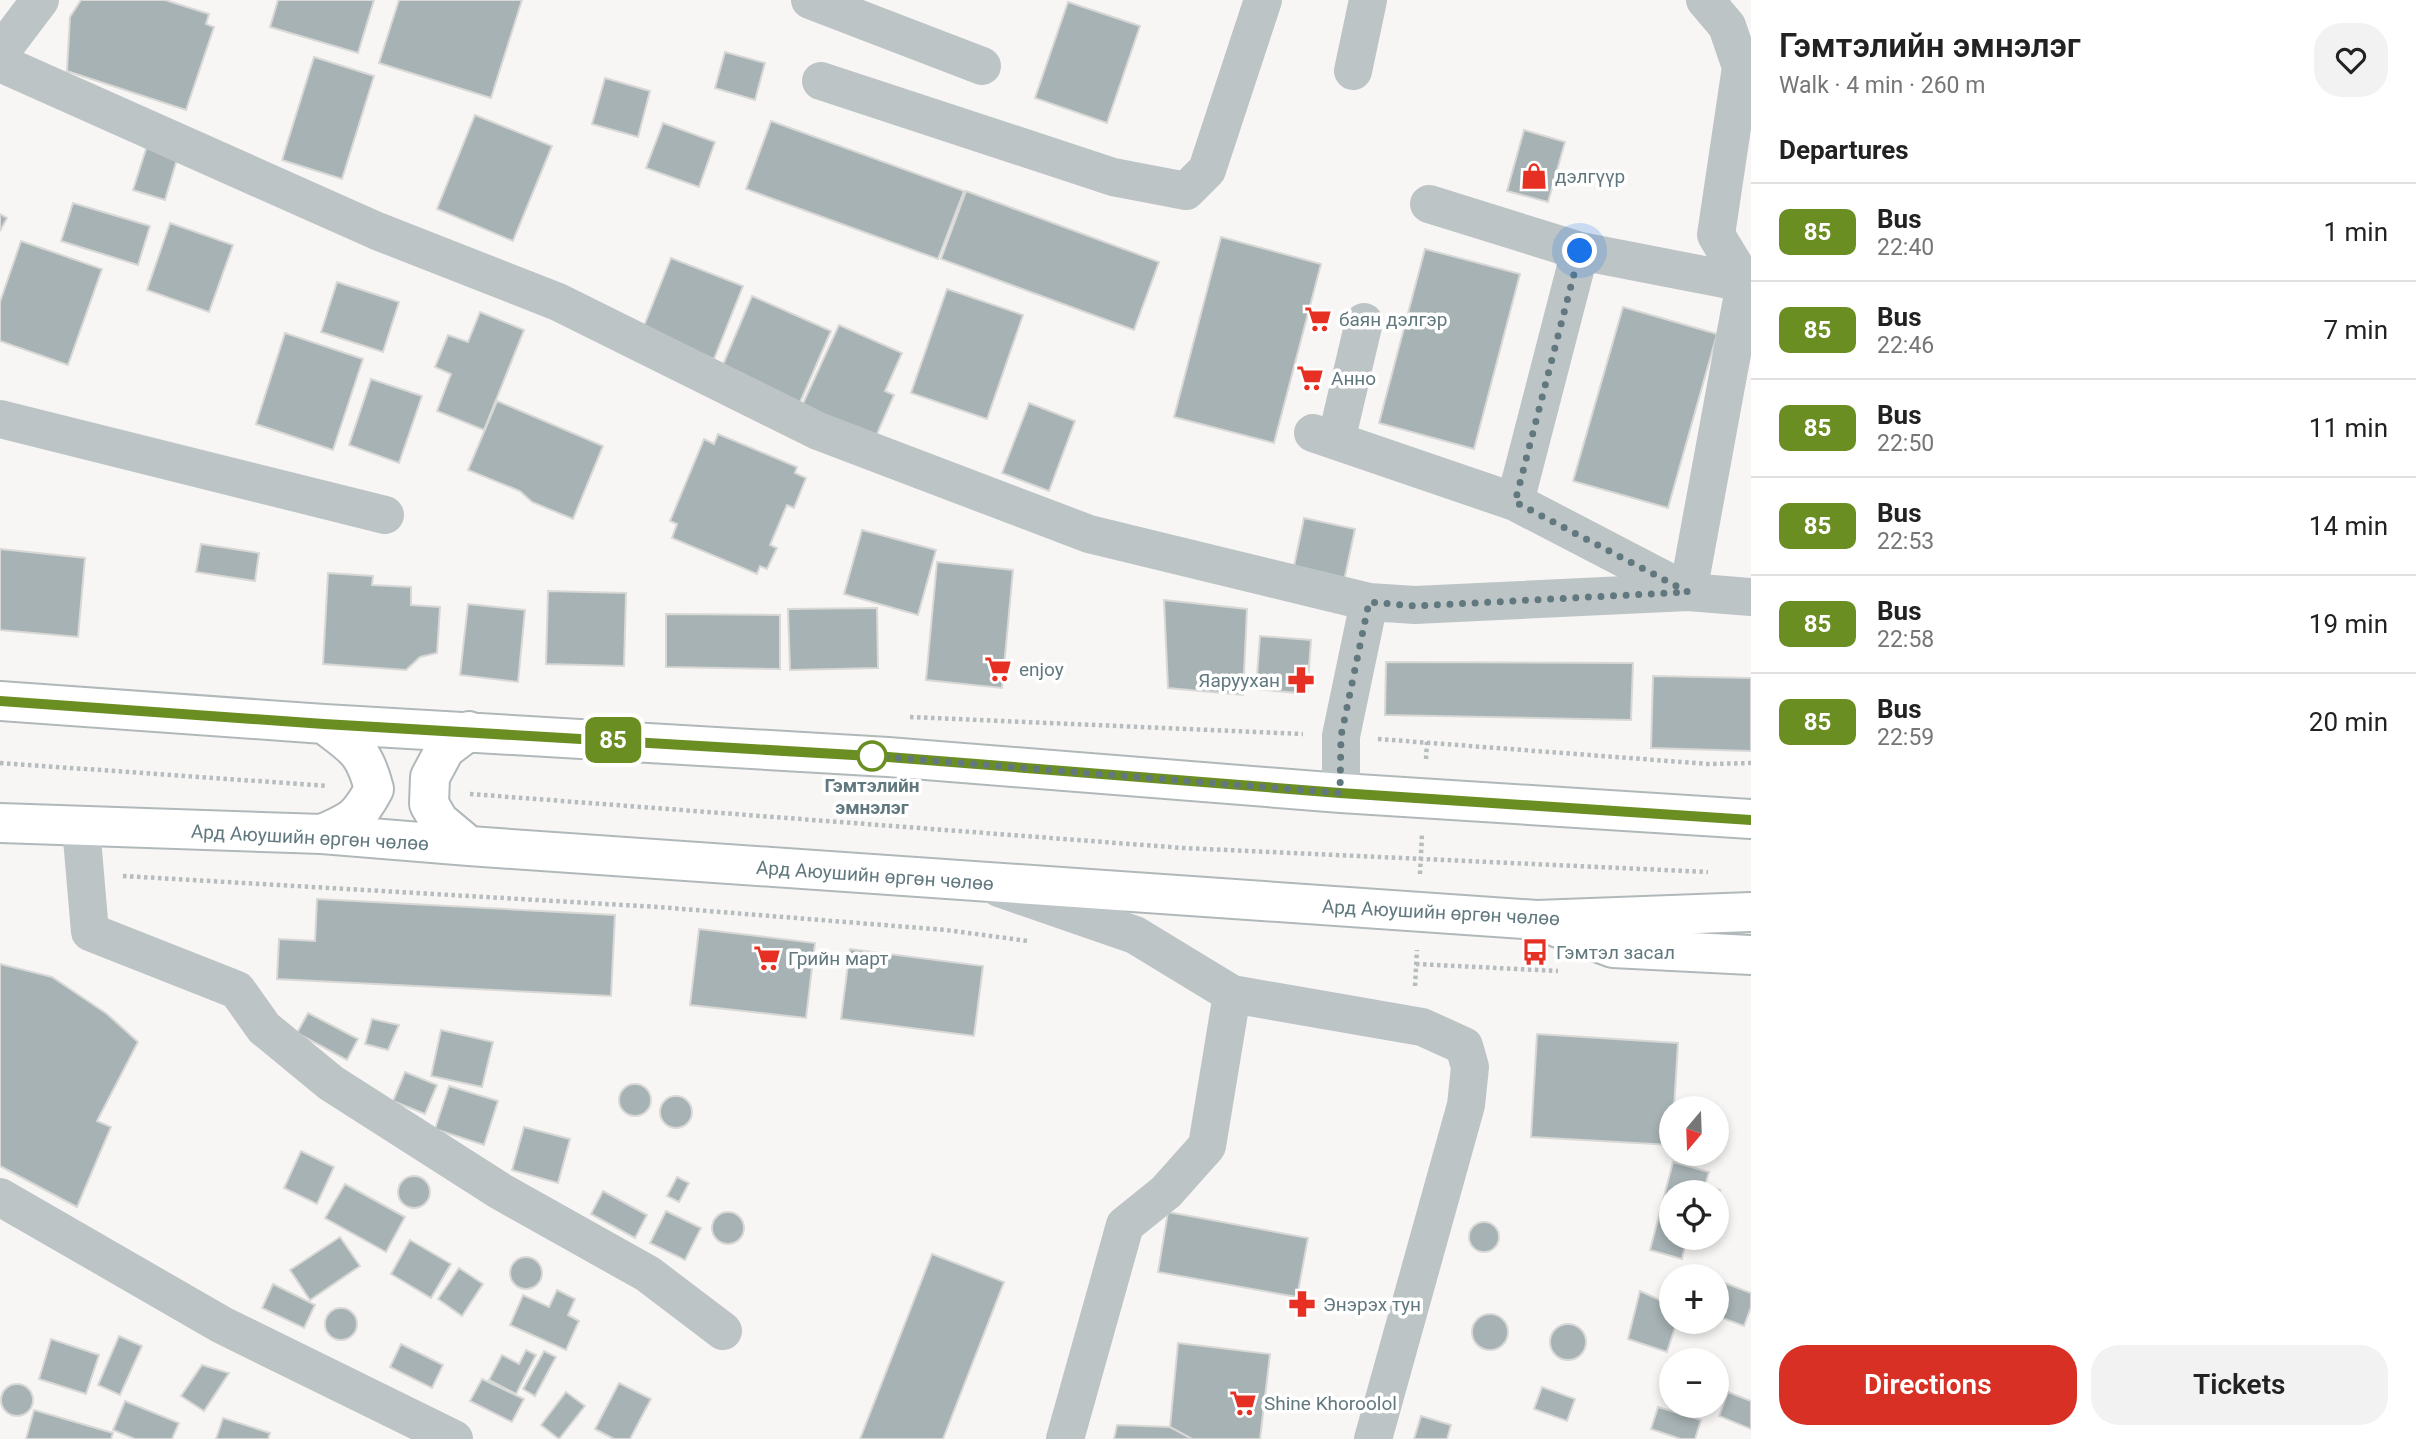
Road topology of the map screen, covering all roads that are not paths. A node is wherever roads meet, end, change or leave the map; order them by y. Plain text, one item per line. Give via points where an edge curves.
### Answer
1 (40, 0) edge
2 (810, 0) edge
3 (1263, 0) edge
4 (1368, 0) edge
5 (1728, 15) edge
6 (0, 53) edge
7 (0, 63) edge
8 (982, 66) dead end
9 (1353, 71) dead end
10 (821, 81) dead end
11 (1429, 204) dead end
12 (1580, 251) junction
13 (1748, 285) edge
14 (1364, 322) dead end
15 (0, 419) edge
16 (1515, 502) junction
17 (385, 514) dead end
18 (1688, 592) junction
19 (1751, 597) edge
20 (1369, 602) junction
21 (0, 701) edge
22 (324, 724) junction
23 (469, 731) junction
24 (1340, 793) junction
25 (1751, 820) edge
26 (0, 823) edge
27 (81, 827) junction
28 (322, 834) junction
29 (469, 846) junction
30 (981, 882) junction
31 (1751, 912) edge
32 (1537, 920) junction
33 (1751, 955) edge
34 (1232, 993) junction
35 (0, 1197) edge
36 (723, 1331) dead end
37 (454, 1439) edge
38 (1065, 1439) edge
39 (1373, 1439) edge

1 - 6 street
2 - 8 street
3 - 10 street via 1207,170 1185,191 1113,177
4 - 9 street
5 - 13 street via 1741,67 1716,235
7 - 20 street via 377,231 558,302 818,431 1089,534
11 - 12 street
12 - 13 street
12 - 16 street
13 - 18 street
14 - 16 street via 1324,437
15 - 17 street
16 - 18 street
18 - 19 street
18 - 20 street via 1415,606
20 - 24 street via 1341,736
21 - 22 main road
22 - 23 main road
22 - 28 main road via 359,751 374,789 362,811
23 - 24 main road via 888,757
23 - 29 main road via 445,749 430,777 429,804 439,821
24 - 25 main road
26 - 27 main road, Ард Аюушийн өргөн чөлөө
27 - 28 main road, Ард Аюушийн өргөн чөлөө
27 - 36 street via 90,932 237,990 264,1028 331,1083 499,1191 648,1274
28 - 29 main road, Ард Аюушийн өргөн чөлөө
29 - 30 main road, Ард Аюушийн өргөн чөлөө
30 - 32 main road, Ард Аюушийн өргөн чөлөө
30 - 34 street via 1135,934
31 - 32 main road, Ард Аюушийн өргөн чөлөө
32 - 33 main road via 1613,948
34 - 38 street via 1207,1146 1166,1192 1125,1225
34 - 39 street via 1422,1027 1464,1046 1470,1067 1466,1105
35 - 37 street via 222,1325

